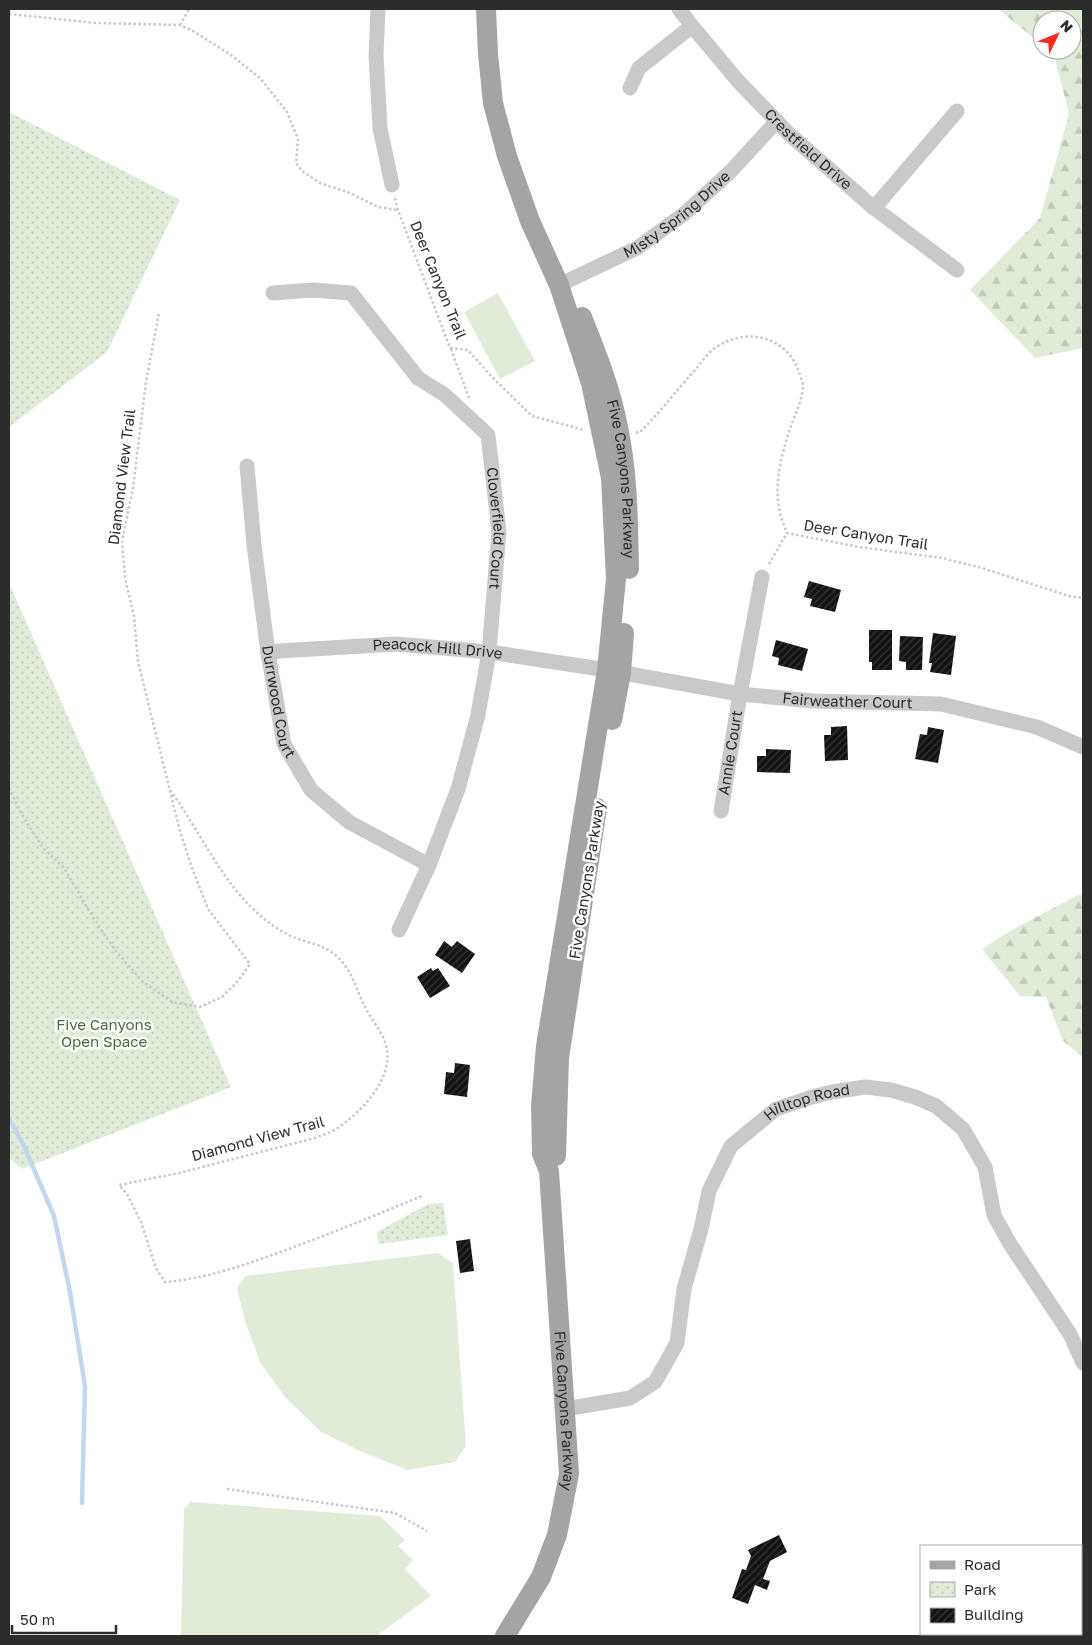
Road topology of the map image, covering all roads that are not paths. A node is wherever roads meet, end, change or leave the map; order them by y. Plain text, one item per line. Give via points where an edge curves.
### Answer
1 (378, 9) edge
2 (486, 9) edge
3 (496, 9) edge
4 (679, 9) edge
5 (692, 26) junction
6 (630, 88) dead end
7 (957, 111) dead end
8 (777, 121) junction
9 (392, 186) road end
10 (874, 208) junction
11 (957, 270) dead end
12 (563, 283) junction
13 (273, 293) dead end
14 (246, 466) dead end
15 (762, 577) road end
16 (489, 652) junction
17 (268, 653) junction
18 (614, 672) junction
19 (740, 694) junction
20 (1083, 747) edge
21 (721, 811) dead end
22 (430, 864) junction
23 (399, 930) dead end
24 (1083, 1363) edge
25 (566, 1409) junction
26 (505, 1636) edge

1 - 9 street via 376,55 380,128
2 - 12 main road, Five Canyons Parkway via 493,103 507,156 530,221
3 - 12 main road, Five Canyons Parkway via 503,82 520,163
4 - 5 street, Crestfield Drive
5 - 6 street via 639,68
5 - 8 street, Crestfield Drive
7 - 10 street
8 - 10 street, Crestfield Drive
8 - 12 street, Misty Spring Drive via 730,172 684,214 637,248
10 - 11 street, Crestfield Drive
12 - 18 main road, Five Canyons Parkway via 602,368 609,427 625,472 629,583
13 - 16 street, Cloverfield Court via 313,290 351,293 418,378 444,395 488,435 499,532
14 - 17 street, Durrwood Court
15 - 19 street, Annie Court
16 - 17 street, Peacock Hill Drive via 396,644
16 - 18 street, Peacock Hill Drive
16 - 22 street, Cloverfield Court via 478,715 458,789
17 - 22 street, Durrwood Court via 284,744 311,790 349,822
18 - 19 street, Fairweather Court
18 - 25 main road, Five Canyons Parkway via 604,767 559,1058 556,1156 549,1172
19 - 20 street, Fairweather Court via 813,701 941,704 1037,727
19 - 21 street, Annie Court
22 - 23 street, Cloverfield Court
24 - 25 street, Hilltop Road via 1070,1334 994,1215 986,1167 964,1129 936,1106 915,1097 865,1087 812,1097 776,1110 731,1146 709,1191 684,1289 677,1343 655,1382 630,1398
25 - 26 main road, Five Canyons Parkway via 569,1474 556,1535 541,1577

